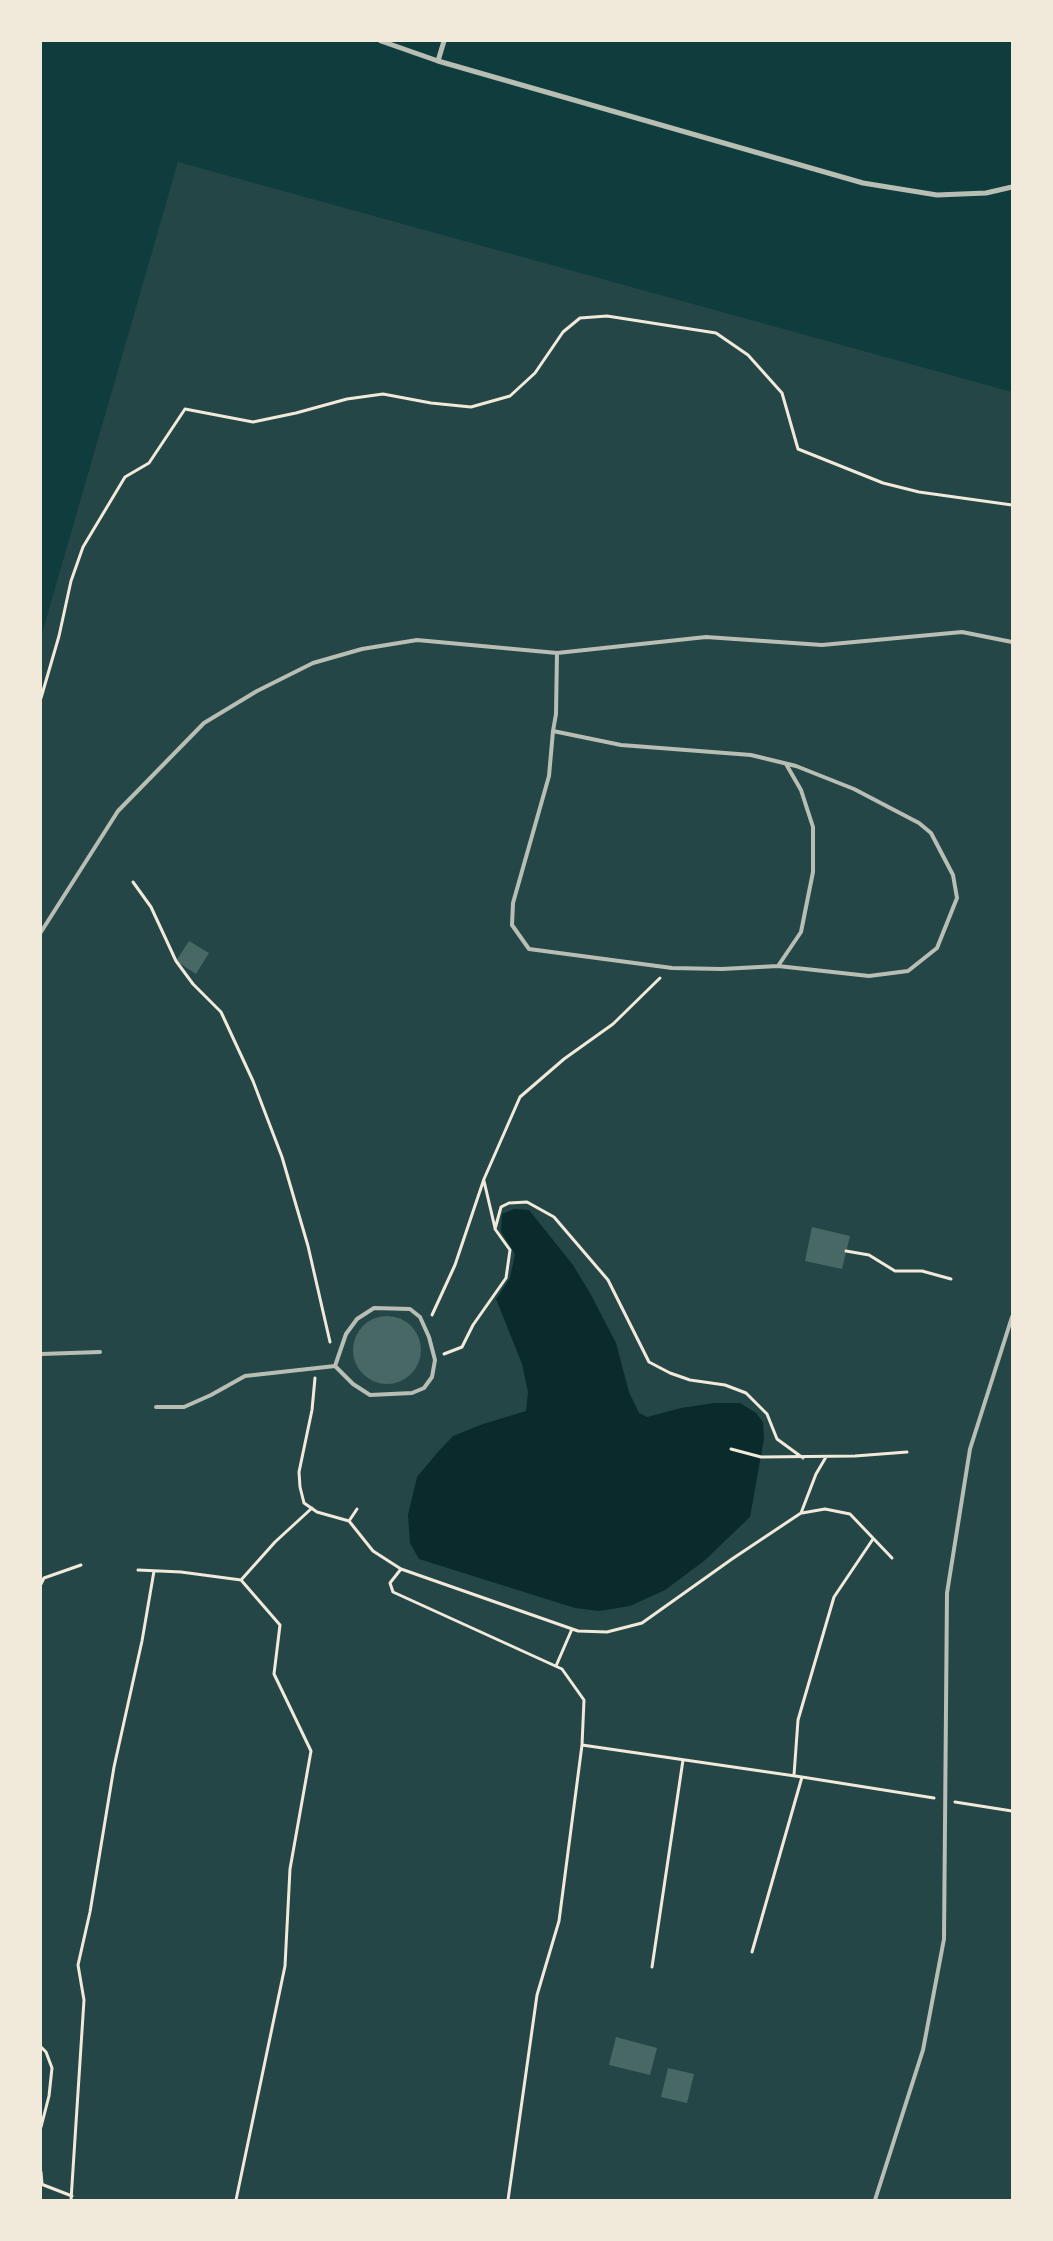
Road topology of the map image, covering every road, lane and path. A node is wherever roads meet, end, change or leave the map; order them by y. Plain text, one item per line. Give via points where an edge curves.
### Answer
1 (381, 41) edge
2 (444, 41) edge
3 (438, 61) junction
4 (1012, 186) edge
5 (1012, 505) edge
6 (1012, 642) edge
7 (557, 652) junction
8 (41, 698) edge
9 (553, 731) junction
10 (786, 764) junction
11 (133, 882) dead end
12 (41, 932) edge
13 (778, 966) junction
14 (672, 968) junction
15 (484, 1179) junction
16 (495, 1229) junction
17 (846, 1251) dead end
18 (950, 1279) dead end
19 (1012, 1318) edge
20 (425, 1329) junction
21 (100, 1352) dead end
22 (41, 1354) edge
23 (434, 1358) junction
24 (335, 1366) junction
25 (316, 1368) junction
26 (156, 1407) dead end
27 (731, 1449) dead end
28 (907, 1452) dead end
29 (826, 1457) junction
30 (803, 1458) junction
31 (312, 1508) junction
32 (357, 1509) dead end
33 (801, 1514) junction
34 (349, 1521) junction
35 (873, 1539) junction
36 (892, 1558) dead end
37 (81, 1564) dead end
38 (401, 1569) junction
39 (138, 1570) dead end
40 (154, 1571) junction
41 (241, 1580) junction
42 (41, 1584) edge
43 (572, 1629) junction
44 (556, 1666) junction
45 (582, 1745) junction
46 (682, 1760) junction
47 (794, 1776) junction
48 (802, 1776) junction
49 (945, 1800) junction
50 (1012, 1811) edge
51 (752, 1952) dead end
52 (652, 1967) dead end
53 (41, 2047) edge
54 (41, 2127) edge
55 (41, 2172) edge
56 (42, 2184) edge
57 (71, 2198) edge
58 (236, 2200) edge
59 (508, 2200) edge
60 (875, 2200) edge

1 - 3 street
2 - 3 street
3 - 4 street via 863,184 937,195 986,193
5 - 8 path via 919,492 883,483 798,448 782,393 748,355 716,332 607,316 580,318 564,332 535,373 510,396 471,407 382,394 347,398 253,422 185,409 149,463 125,478 83,547 70,580 59,636
6 - 7 lane via 962,632 822,645 706,637
7 - 9 lane
7 - 12 lane via 417,640 362,649 314,663 257,691 204,723 118,811
9 - 10 lane via 621,745 751,756
9 - 14 lane via 549,776 513,903 512,925 529,949
10 - 13 lane via 801,790 812,827 812,872 801,932
10 - 13 lane via 854,789 919,823 931,833 953,875 957,898 937,948 908,971 869,976
11 - 24 path via 151,907 176,961 221,1012 253,1081 282,1157 308,1246
13 - 14 lane via 722,970
14 - 15 path via 613,1024 564,1059 520,1097
15 - 16 path
15 - 20 path via 455,1265
16 - 23 path via 510,1250 506,1278 473,1325 462,1347
16 - 30 path via 501,1207 509,1203 527,1202 554,1216 608,1280 649,1362 690,1380 725,1385 746,1393 767,1414 777,1438
17 - 18 path via 869,1255 895,1271 922,1271
19 - 49 lane via 970,1449 947,1593
20 - 23 lane
20 - 24 lane via 420,1317 410,1309 374,1308 356,1319 346,1334
21 - 22 lane
23 - 24 lane via 432,1377 424,1388 412,1394 370,1394 353,1384
24 - 25 lane
25 - 26 lane via 245,1376 184,1406
25 - 31 path via 312,1410 299,1472 304,1503
27 - 30 path via 761,1458
28 - 29 path
29 - 30 path
29 - 33 path
31 - 34 path
31 - 41 path
32 - 34 path
33 - 35 path via 825,1509 850,1514
33 - 43 path via 642,1622 607,1632
34 - 38 path via 373,1551
35 - 36 path
35 - 47 path via 834,1597 798,1720
37 - 42 path via 44,1578
38 - 43 path
38 - 44 path via 390,1582 393,1592
39 - 40 path
40 - 41 path
40 - 57 path via 78,1965 84,2000
41 - 58 path via 280,1625 274,1674 311,1751 290,1869 285,1966
43 - 44 path
44 - 45 path via 562,1669 584,1700
45 - 46 path
45 - 59 path via 560,1921 537,1995
46 - 47 path
46 - 52 path
47 - 48 path
48 - 49 path
48 - 51 path
49 - 50 path
49 - 60 lane via 944,1939 923,2050
53 - 54 path via 52,2068
55 - 56 path
56 - 57 path

